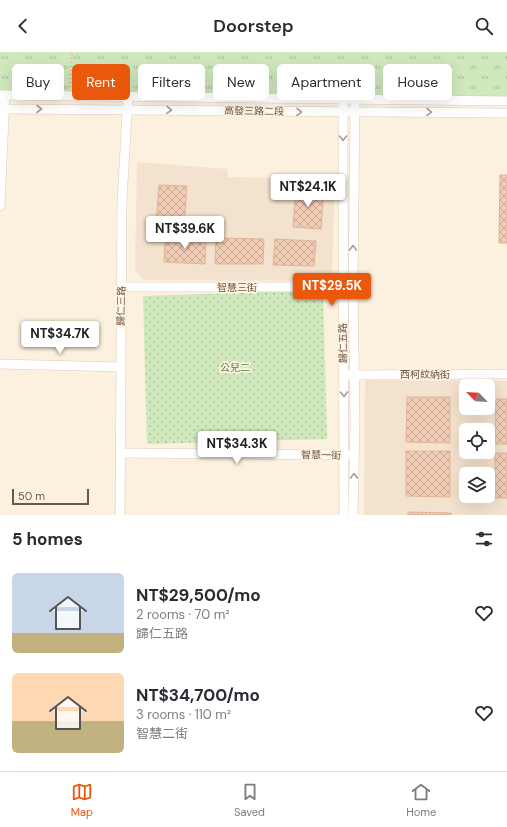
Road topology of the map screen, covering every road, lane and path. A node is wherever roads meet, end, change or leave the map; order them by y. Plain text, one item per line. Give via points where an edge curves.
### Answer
1 (72, 52) edge
2 (3, 95) edge
3 (69, 96) junction
4 (72, 96) edge
5 (130, 97) edge
6 (277, 98) edge
7 (375, 99) edge
8 (128, 100) edge
9 (343, 100) edge
10 (354, 100) edge
11 (507, 101) edge
12 (3, 109) edge
13 (127, 110) junction
14 (355, 111) junction
15 (343, 112) junction
16 (507, 113) edge
17 (0, 206) edge
18 (121, 287) junction
19 (353, 287) junction
20 (343, 288) junction
21 (0, 364) edge
22 (120, 367) junction
23 (353, 374) junction
24 (507, 374) edge
25 (344, 375) junction
26 (120, 453) junction
27 (350, 455) junction
28 (120, 515) edge
29 (344, 515) edge
30 (353, 515) edge

1 - 3 path
2 - 3 street, 高發三路二段
2 - 12 street
3 - 4 street, 高發三路二段
5 - 6 street, 高發三路二段
7 - 11 street, 高發三路二段
8 - 13 street, 歸仁三路
9 - 15 street, 歸仁五路
10 - 14 street, 歸仁五路
12 -> 13 street, 高發三路二段
12 - 17 street
13 -> 15 street, 高發三路二段
13 - 18 street, 歸仁三路
14 - 15 street, 高發三路二段
14 -> 16 street, 高發三路二段
19 -> 14 street, 歸仁五路
15 -> 20 street, 歸仁五路
18 - 20 street, 智慧三街
18 - 22 street, 歸仁三路
19 - 20 street, 智慧三街
19 - 23 street, 歸仁五路
20 - 25 street, 歸仁五路
21 - 22 street
22 - 26 street, 歸仁三路
23 - 24 street, 西柯紋納街
23 - 25 street, 西柯紋納街
23 - 27 street, 歸仁五路
25 -> 27 street, 歸仁五路
26 - 27 street, 智慧一街
26 - 28 street, 歸仁三路
27 - 29 street, 歸仁五路
30 -> 27 street, 歸仁五路

